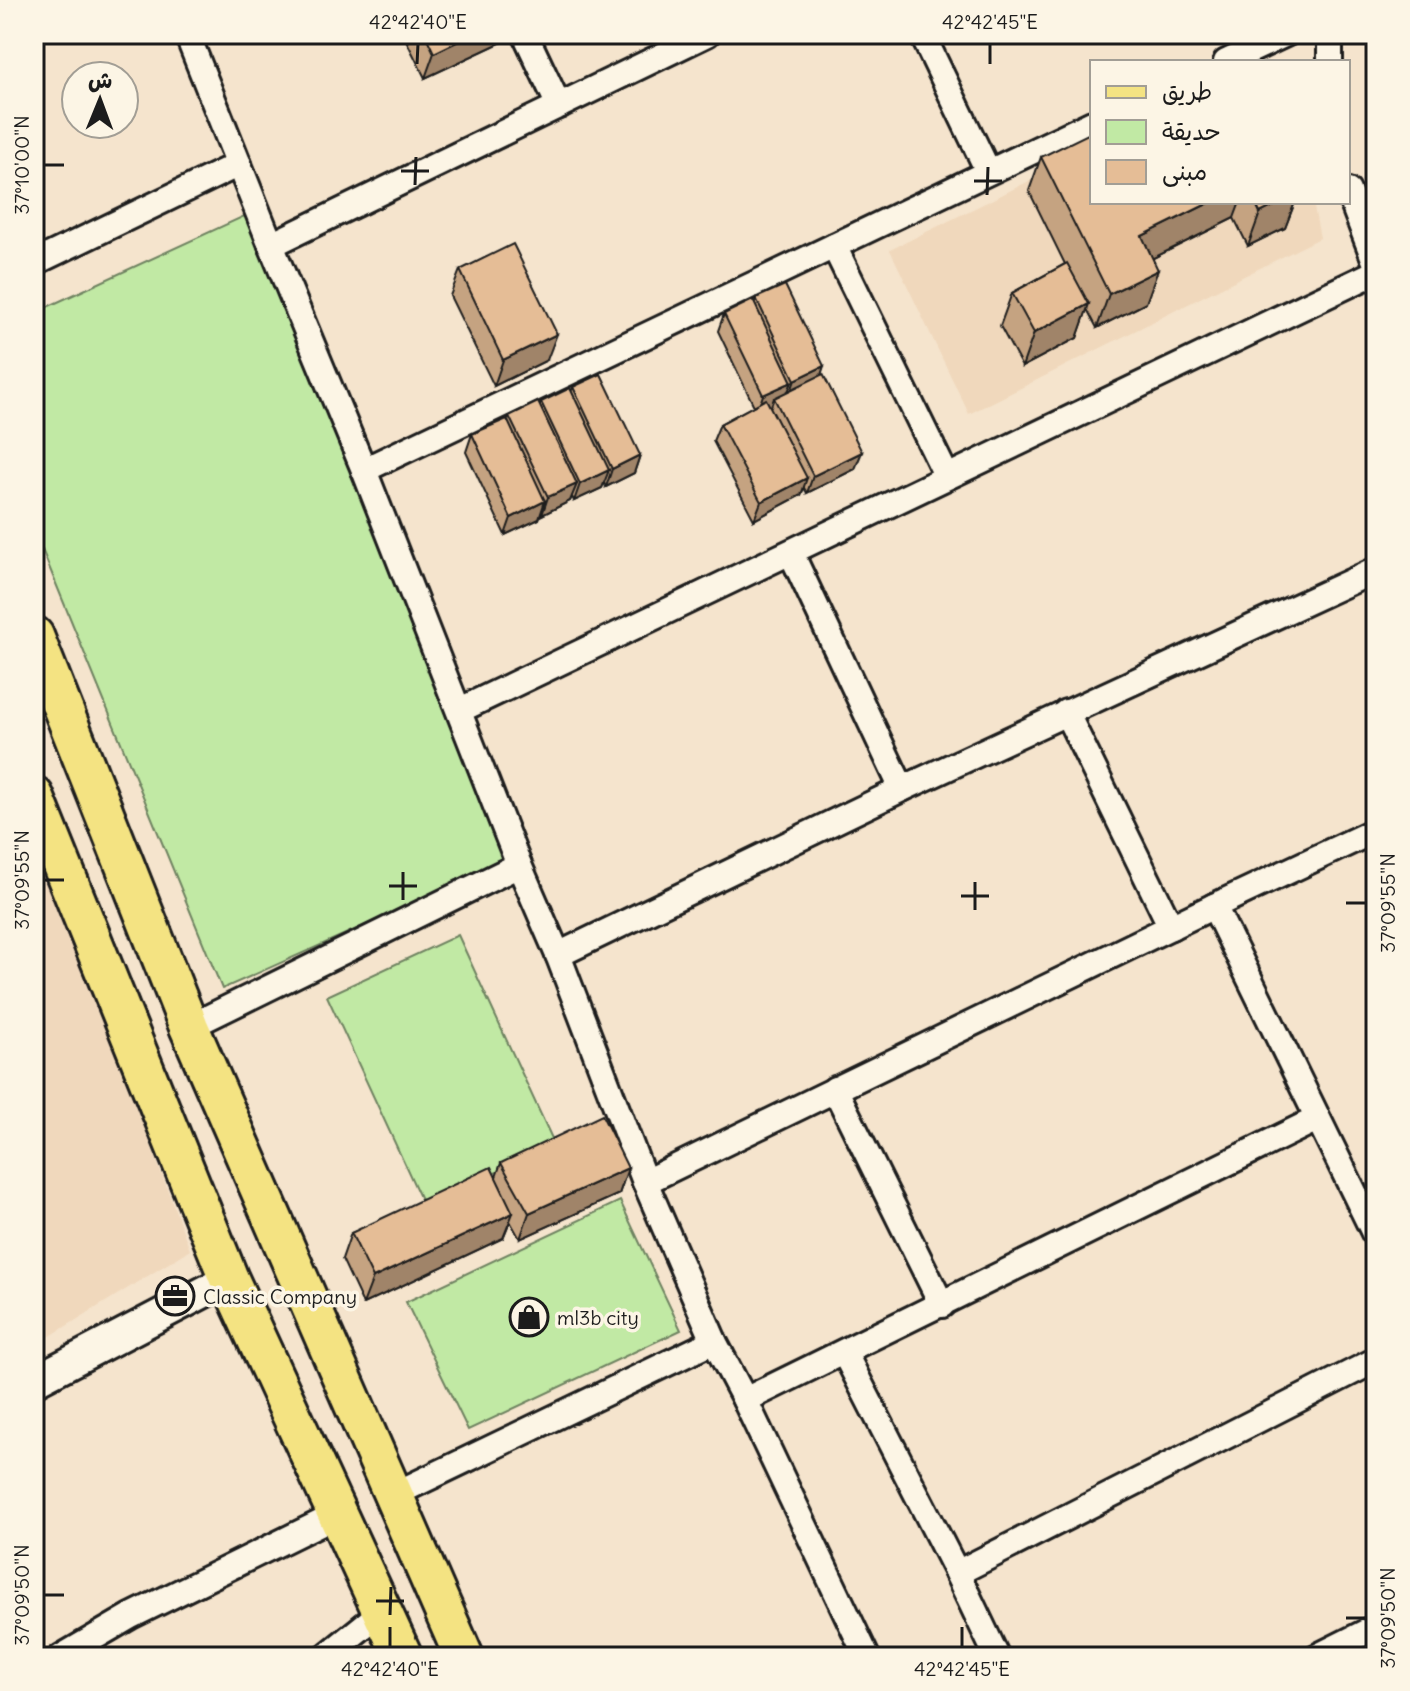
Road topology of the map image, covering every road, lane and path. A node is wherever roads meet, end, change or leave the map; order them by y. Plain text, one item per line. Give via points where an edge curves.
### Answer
1 (187, 34) edge
2 (525, 34) edge
3 (707, 34) edge
4 (922, 34) edge
5 (1286, 34) edge
6 (1330, 34) edge
7 (1230, 60) edge
8 (1330, 60) edge
9 (559, 106) junction
10 (1090, 124) edge
11 (239, 164) junction
12 (988, 171) junction
13 (1350, 196) edge
14 (271, 245) junction
15 (834, 246) junction
16 (34, 263) edge
17 (1376, 264) edge
18 (1376, 272) edge
19 (364, 470) junction
20 (946, 475) junction
21 (791, 553) junction
22 (1376, 570) edge
23 (34, 636) edge
24 (460, 710) junction
25 (1066, 712) junction
26 (902, 789) junction
27 (34, 796) edge
28 (1376, 830) edge
29 (519, 865) junction
30 (1214, 906) junction
31 (1171, 927) junction
32 (558, 955) junction
33 (189, 1027) junction
34 (835, 1089) junction
35 (1317, 1119) junction
36 (645, 1182) junction
37 (1376, 1237) edge
38 (229, 1279) junction
39 (942, 1305) junction
40 (714, 1341) junction
41 (844, 1352) junction
42 (1376, 1360) edge
43 (34, 1381) edge
44 (745, 1400) junction
45 (393, 1495) junction
46 (336, 1515) junction
47 (957, 1573) junction
48 (381, 1612) junction
49 (1376, 1627) edge
50 (61, 1657) edge
51 (325, 1657) edge
52 (403, 1657) edge
53 (464, 1657) edge
54 (867, 1657) edge
55 (997, 1657) edge
56 (1316, 1657) edge

1 - 11 street
2 - 9 street
3 - 9 street
4 - 12 street
5 - 7 street
6 - 8 street
9 - 14 street
10 - 12 street
11 - 14 street
11 - 16 street
12 - 15 street
13 - 17 street
14 - 19 street
15 - 19 street
15 - 20 street
18 - 20 street
19 - 24 street
20 - 21 street
21 - 24 street
21 - 26 street
22 - 25 street
23 - 33 main road
24 - 29 street
25 - 26 street
25 - 31 street
26 - 32 street
27 - 38 main road
28 - 30 street
29 - 32 street
29 - 33 street
30 - 31 street
30 - 35 street
31 - 34 street
32 - 36 street
33 - 45 main road
34 - 36 street
34 - 39 street
35 - 37 street
35 - 39 street
36 - 40 street
38 - 43 street
38 - 46 main road
39 - 41 street
40 - 44 street
40 - 45 street
41 - 44 street
41 - 47 street
42 - 47 street
44 - 54 street
45 - 53 main road
46 - 48 main road
46 - 50 street via 131,1616
47 - 55 street
48 - 51 street
48 - 52 main road
49 - 56 street

